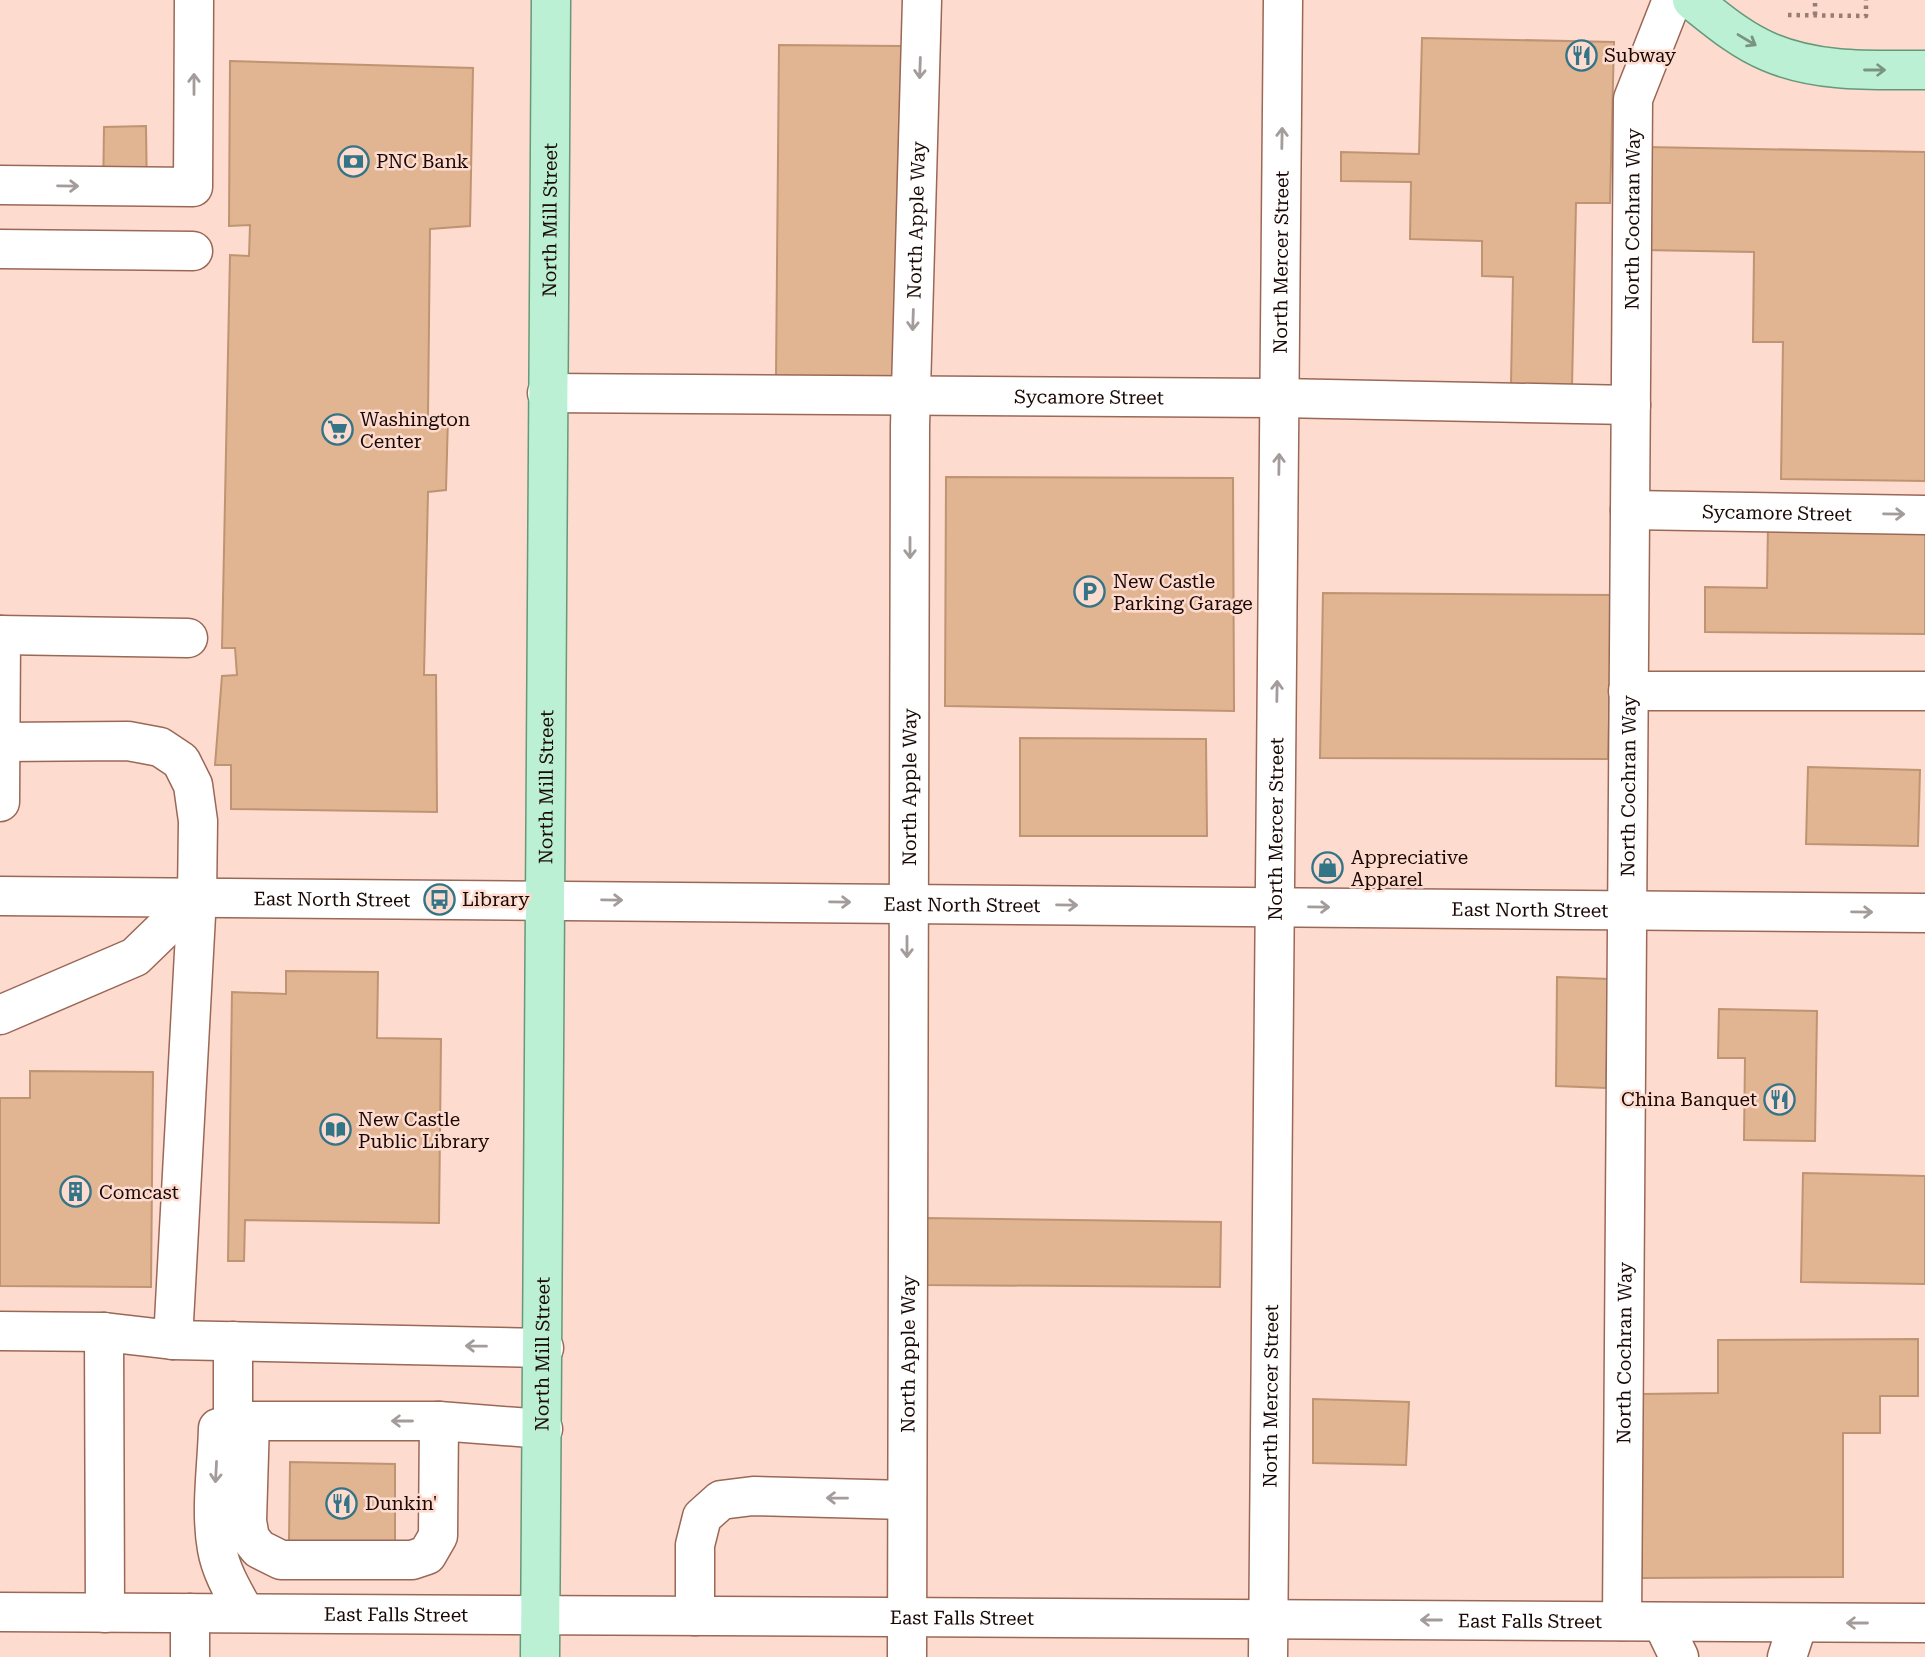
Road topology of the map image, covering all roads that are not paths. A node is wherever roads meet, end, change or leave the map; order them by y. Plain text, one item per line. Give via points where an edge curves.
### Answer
1 (194, 0) edge
2 (551, 0) edge
3 (922, 0) edge
4 (1283, 0) edge
5 (1672, 0) edge
6 (1692, 0) edge
7 (1925, 70) edge
8 (0, 185) edge
9 (0, 249) edge
10 (193, 251) dead end
11 (547, 393) junction
12 (911, 395) junction
13 (1279, 398) junction
14 (1631, 405) junction
15 (1630, 510) junction
16 (1925, 515) edge
17 (0, 635) edge
18 (188, 638) dead end
19 (1629, 691) junction
20 (1925, 691) edge
21 (0, 742) edge
22 (0, 802) edge
23 (0, 895) edge
24 (197, 897) junction
25 (544, 900) junction
26 (907, 903) junction
27 (1275, 906) junction
28 (1627, 910) junction
29 (1925, 912) edge
30 (0, 1015) edge
31 (0, 1331) edge
32 (104, 1332) junction
33 (173, 1340) junction
34 (233, 1341) junction
35 (544, 1348) junction
36 (439, 1421) junction
37 (242, 1423) junction
38 (543, 1429) junction
39 (906, 1500) junction
40 (0, 1612) edge
41 (105, 1613) junction
42 (190, 1613) junction
43 (245, 1614) junction
44 (540, 1615) junction
45 (695, 1616) junction
46 (907, 1617) junction
47 (1268, 1620) junction
48 (1622, 1621) junction
49 (1662, 1622) junction
50 (1925, 1623) edge
51 (1793, 1640) edge
52 (190, 1657) edge
53 (540, 1657) edge
54 (907, 1657) edge
55 (1268, 1657) edge
56 (1679, 1657) edge

8 -> 1 street via 193,187
2 - 11 main road, North Mill Street
3 -> 12 street, North Apple Way
13 -> 4 street, North Mercer Street
5 - 14 street, North Cochran Way via 1633,99
6 -> 7 main road via 1744,39 1793,61 1824,67
9 - 10 street
11 - 12 street, Sycamore Street
11 - 25 main road, North Mill Street
12 - 13 street, Sycamore Street
12 -> 26 street, North Apple Way
13 - 14 street, Sycamore Street
27 -> 13 street, North Mercer Street
14 - 15 street, North Cochran Way
15 -> 16 street, Sycamore Street
15 - 19 street, North Cochran Way
17 - 18 street
17 - 21 street
19 - 20 street
19 - 28 street, North Cochran Way
21 - 22 street
21 - 24 street via 128,741 160,747 181,761 192,785 198,821
23 - 24 street, East North Street
24 - 25 street, East North Street
24 - 30 street via 135,957
24 - 33 street
25 -> 26 street, East North Street
25 - 35 main road, North Mill Street
26 -> 27 street, East North Street
26 -> 39 street, North Apple Way
27 -> 28 street, East North Street
27 - 47 street, North Mercer Street
28 -> 29 street, East North Street
28 - 48 street, North Cochran Way
31 - 32 street
32 - 33 street
32 - 41 street
33 - 34 street
35 -> 34 street
34 - 37 street
35 - 38 main road, North Mill Street
36 -> 37 street
36 - 37 street via 438,1536 427,1555 419,1558 373,1560 281,1560 260,1549 250,1538 247,1521
36 - 38 street
37 -> 43 street via 218,1429 214,1517 217,1550
38 - 44 main road, North Mill Street
39 -> 45 street via 753,1496 721,1500 702,1517 695,1545
39 - 46 street, North Apple Way
40 - 41 street, East Falls Street
41 - 42 street, East Falls Street
42 - 43 street, East Falls Street
42 - 52 street
43 - 44 street, East Falls Street
44 - 45 street, East Falls Street
44 - 53 main road, North Mill Street
45 - 46 street, East Falls Street
46 - 47 street, East Falls Street
46 - 54 street, North Apple Way
48 -> 47 street, East Falls Street
47 - 55 street, North Mercer Street
48 - 49 street, East Falls Street
49 - 51 street, East Falls Street
49 - 56 street
50 -> 51 street, East Falls Street

